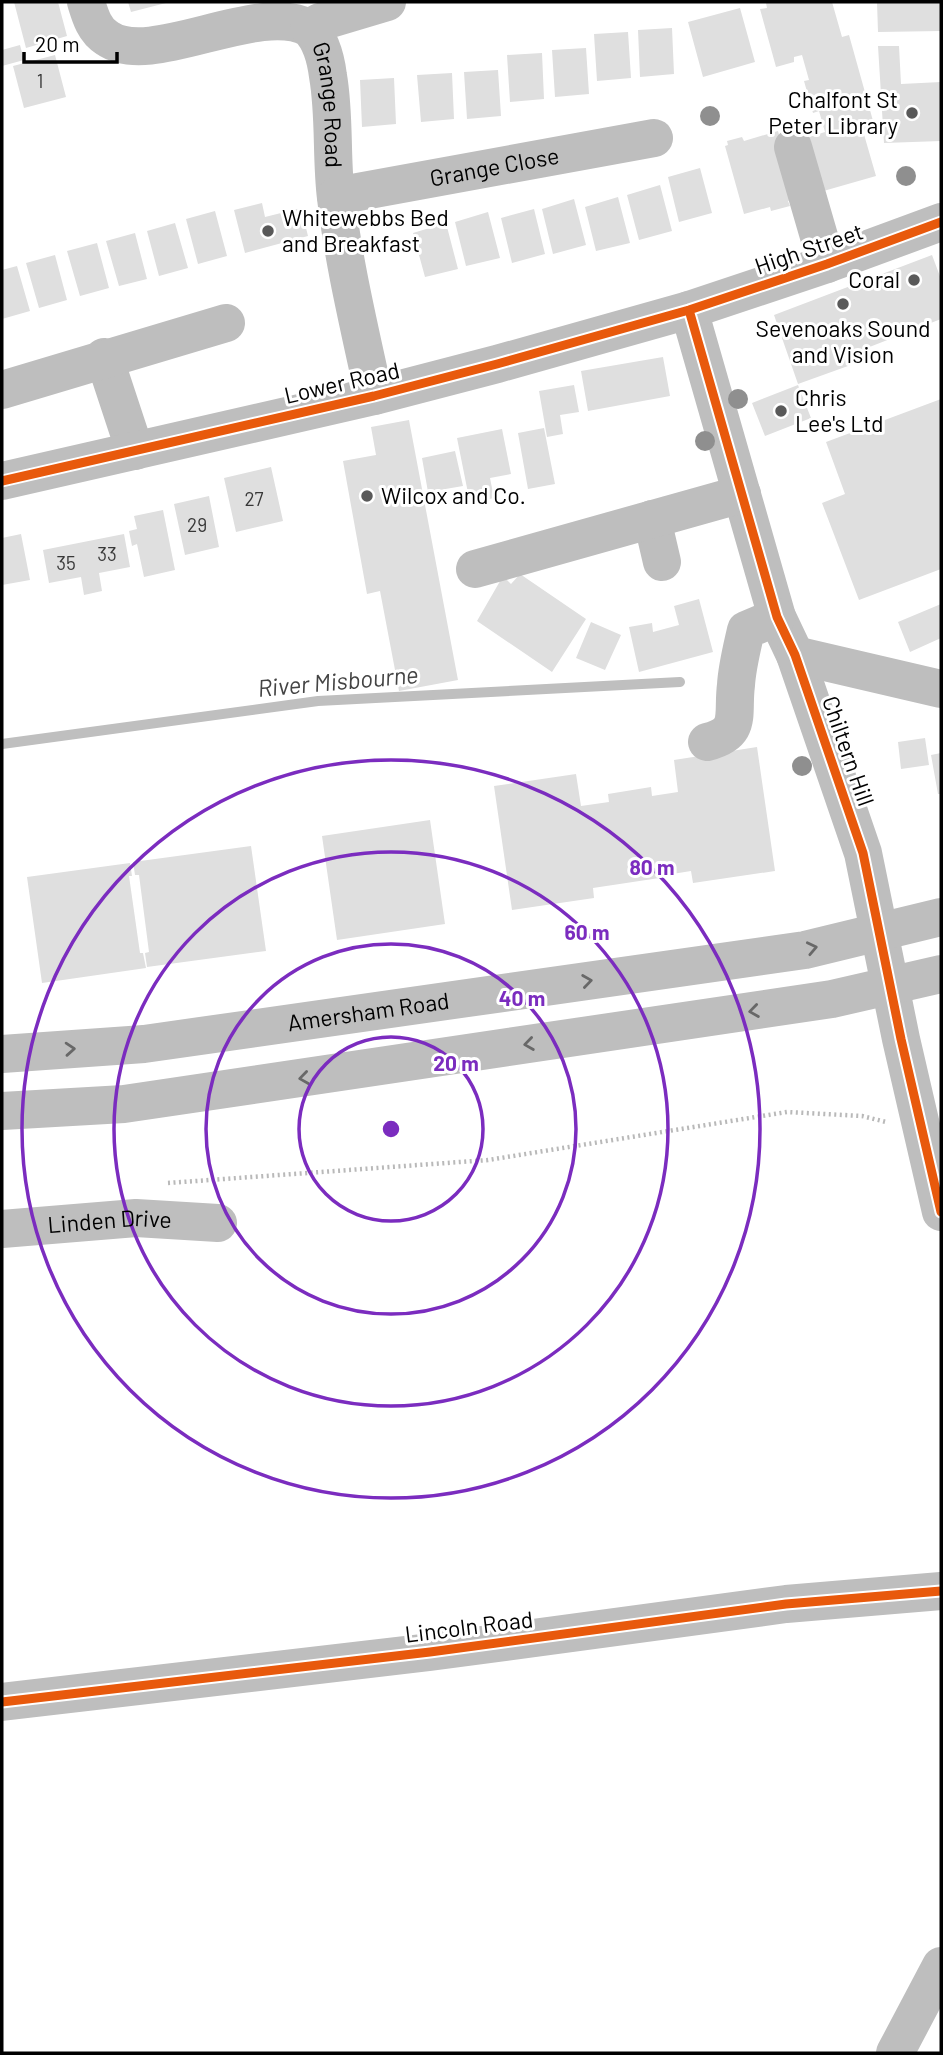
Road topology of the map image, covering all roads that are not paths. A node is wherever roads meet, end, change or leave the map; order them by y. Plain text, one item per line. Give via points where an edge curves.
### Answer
1 (86, 2) edge
2 (387, 2) edge
3 (309, 28) junction
4 (654, 138) dead end
5 (793, 148) dead end
6 (336, 196) junction
7 (941, 222) edge
8 (827, 264) junction
9 (689, 310) junction
10 (226, 323) dead end
11 (104, 358) junction
12 (2, 390) edge
13 (374, 396) junction
14 (135, 451) junction
15 (2, 481) edge
16 (743, 494) junction
17 (652, 519) junction
18 (662, 562) dead end
19 (475, 569) dead end
20 (777, 617) junction
21 (795, 654) junction
22 (941, 689) edge
23 (707, 742) dead end
24 (941, 917) edge
25 (941, 974) edge
26 (2, 1054) edge
27 (2, 1111) edge
28 (941, 1213) edge
29 (218, 1223) dead end
30 (2, 1229) edge
31 (941, 1591) edge
32 (2, 1702) edge
33 (941, 1966) edge
34 (895, 2053) edge

1 - 3 main road, Grange Road via 94,25 108,39 127,43 149,42 257,11 287,14
2 - 3 main road
3 - 6 main road, Grange Road via 323,52 329,79
4 - 6 main road, Grange Close
5 - 8 main road
6 - 13 main road, Grange Road
7 - 8 main road, High Street
8 - 9 main road, High Street
9 - 13 main road, Lower Road
9 - 16 main road, Chiltern Hill
10 - 11 main road
11 - 12 main road
11 - 14 main road
13 - 14 main road, Lower Road
14 - 15 main road, Lower Road
16 - 17 main road
16 - 20 main road, Chiltern Hill
17 - 18 main road
17 - 19 main road
20 - 21 main road, Chiltern Hill
20 - 23 main road via 746,630 733,727 722,738
21 - 22 main road
21 - 28 main road, Chiltern Hill via 863,853
26 -> 24 main road, Amersham Road via 144,1044 805,950
25 -> 27 main road via 831,999 124,1104
29 - 30 main road, Linden Drive via 136,1218
31 - 32 main road, Lincoln Road via 786,1604 417,1654
33 - 34 main road

